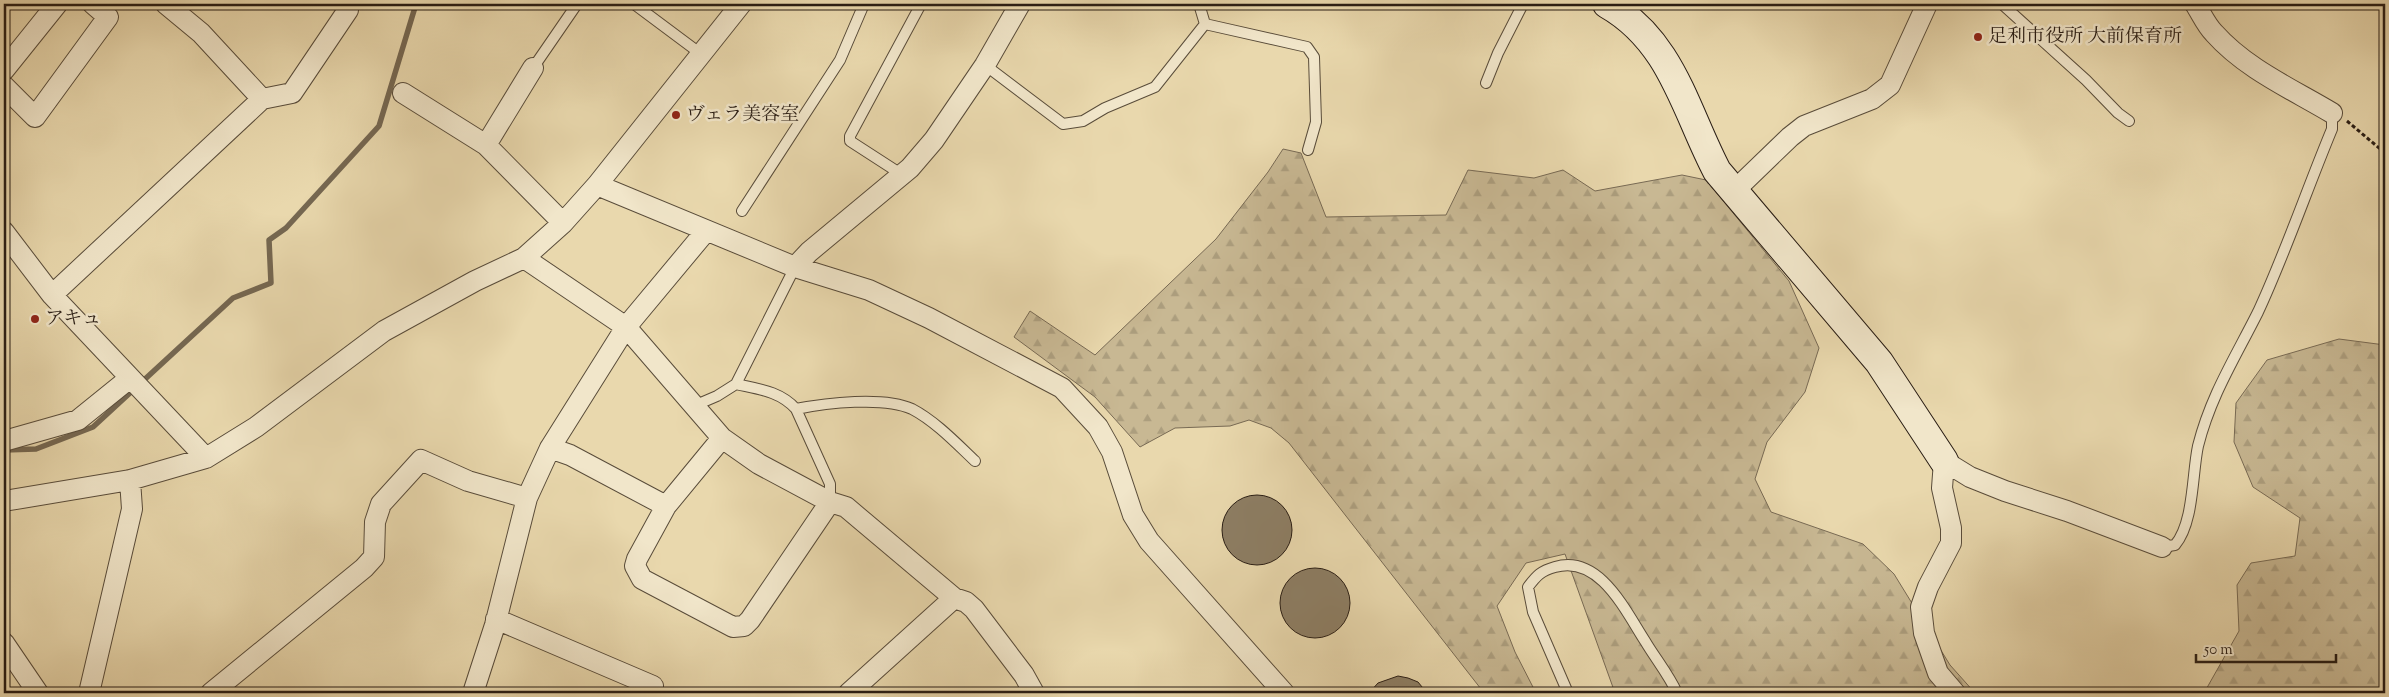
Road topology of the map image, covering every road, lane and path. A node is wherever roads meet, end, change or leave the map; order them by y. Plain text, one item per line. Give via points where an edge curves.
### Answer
1 (58, 4) edge
2 (93, 4) edge
3 (166, 4) edge
4 (577, 4) edge
5 (634, 4) edge
6 (741, 4) edge
7 (864, 4) edge
8 (922, 4) edge
9 (1020, 4) edge
10 (1199, 4) edge
11 (1523, 4) edge
12 (1607, 4) edge
13 (1927, 4) edge
14 (2002, 4) edge
15 (2195, 4) edge
16 (348, 10) dead end
17 (1205, 24) junction
18 (701, 54) junction
19 (985, 65) junction
20 (533, 68) joint
21 (4, 70) edge
22 (1486, 83) dead end
23 (4, 86) edge
24 (403, 93) dead end
25 (262, 99) junction
26 (2332, 113) junction
27 (2129, 121) dead end
28 (486, 145) junction
29 (1308, 150) dead end
30 (2385, 153) edge
31 (902, 174) junction
32 (597, 185) junction
33 (1733, 192) junction
34 (742, 211) dead end
35 (562, 223) junction
36 (706, 231) junction
37 (4, 232) edge
38 (524, 258) junction
39 (795, 267) junction
40 (52, 295) junction
41 (626, 328) junction
42 (130, 378) junction
43 (736, 384) junction
44 (696, 405) junction
45 (796, 409) junction
46 (722, 438) junction
47 (4, 441) edge
48 (550, 448) junction
49 (206, 458) junction
50 (975, 461) dead end
51 (1944, 461) junction
52 (130, 480) junction
53 (527, 498) junction
54 (4, 502) edge
55 (830, 502) junction
56 (666, 506) junction
57 (2162, 547) joint
58 (954, 598) junction
59 (496, 619) junction
60 (4, 643) edge
61 (653, 686) dead end
62 (38, 693) edge
63 (89, 693) edge
64 (211, 693) edge
65 (473, 693) edge
66 (849, 693) edge
67 (1034, 693) edge
68 (1284, 693) edge
69 (1568, 693) edge
70 (1677, 693) edge
71 (1955, 693) edge

1 - 21 street
2 - 23 street via 108,17 35,117
3 - 25 street via 201,33
4 - 20 lane
5 - 18 lane
6 - 18 street
7 - 34 lane via 840,60
8 - 31 lane via 850,136 850,141
9 - 19 street
10 - 17 lane
11 - 22 lane
12 - 33 street via 1643,34 1671,68 1702,142 1717,171
13 - 33 street via 1890,85 1872,99 1804,126
14 - 27 lane
15 - 26 street via 2212,31 2230,50
16 - 25 street via 292,94
17 - 19 lane via 1155,86 1073,124 1055,119
17 - 29 lane via 1307,47 1314,57 1316,122
18 - 32 street
19 - 31 street via 934,140
20 - 28 street
24 - 28 street
25 - 40 street
26 - 30 path via 2343,118
26 - 57 lane via 2332,129 2258,311 2215,393 2207,415 2183,529 2175,545
28 - 35 street
31 - 39 street
32 - 35 street
32 - 36 street
33 - 51 street via 1879,362
35 - 38 street
36 - 39 street
36 - 41 street
37 - 40 street
38 - 41 street
38 - 49 street via 384,331 256,428
39 - 43 lane
39 - 68 street via 869,290 1062,388 1098,427 1112,452 1134,515 1149,541
40 - 42 street
41 - 44 street
41 - 48 street
42 - 47 street via 78,420
42 - 49 street
43 - 44 lane
43 - 45 lane via 774,392
44 - 46 street
45 - 50 lane via 843,402 875,402 906,407 922,416
45 - 55 lane via 830,484
46 - 55 street via 759,464
46 - 56 street
48 - 53 street
48 - 56 street via 570,455
49 - 52 street
51 - 57 street via 1996,488
51 - 71 street via 1942,488 1951,543 1921,607 1924,633 1938,673
52 - 54 street
52 - 63 street via 132,509
53 - 59 street
53 - 64 street via 468,481 421,460 381,504 375,522 374,557
55 - 56 street via 750,620 738,628 637,574 637,559
55 - 58 street via 846,508
58 - 66 street
58 - 67 street via 974,608
59 - 61 street
59 - 65 street
60 - 62 street
69 - 70 lane via 1533,612 1528,586 1538,572 1568,564 1597,576 1612,591

